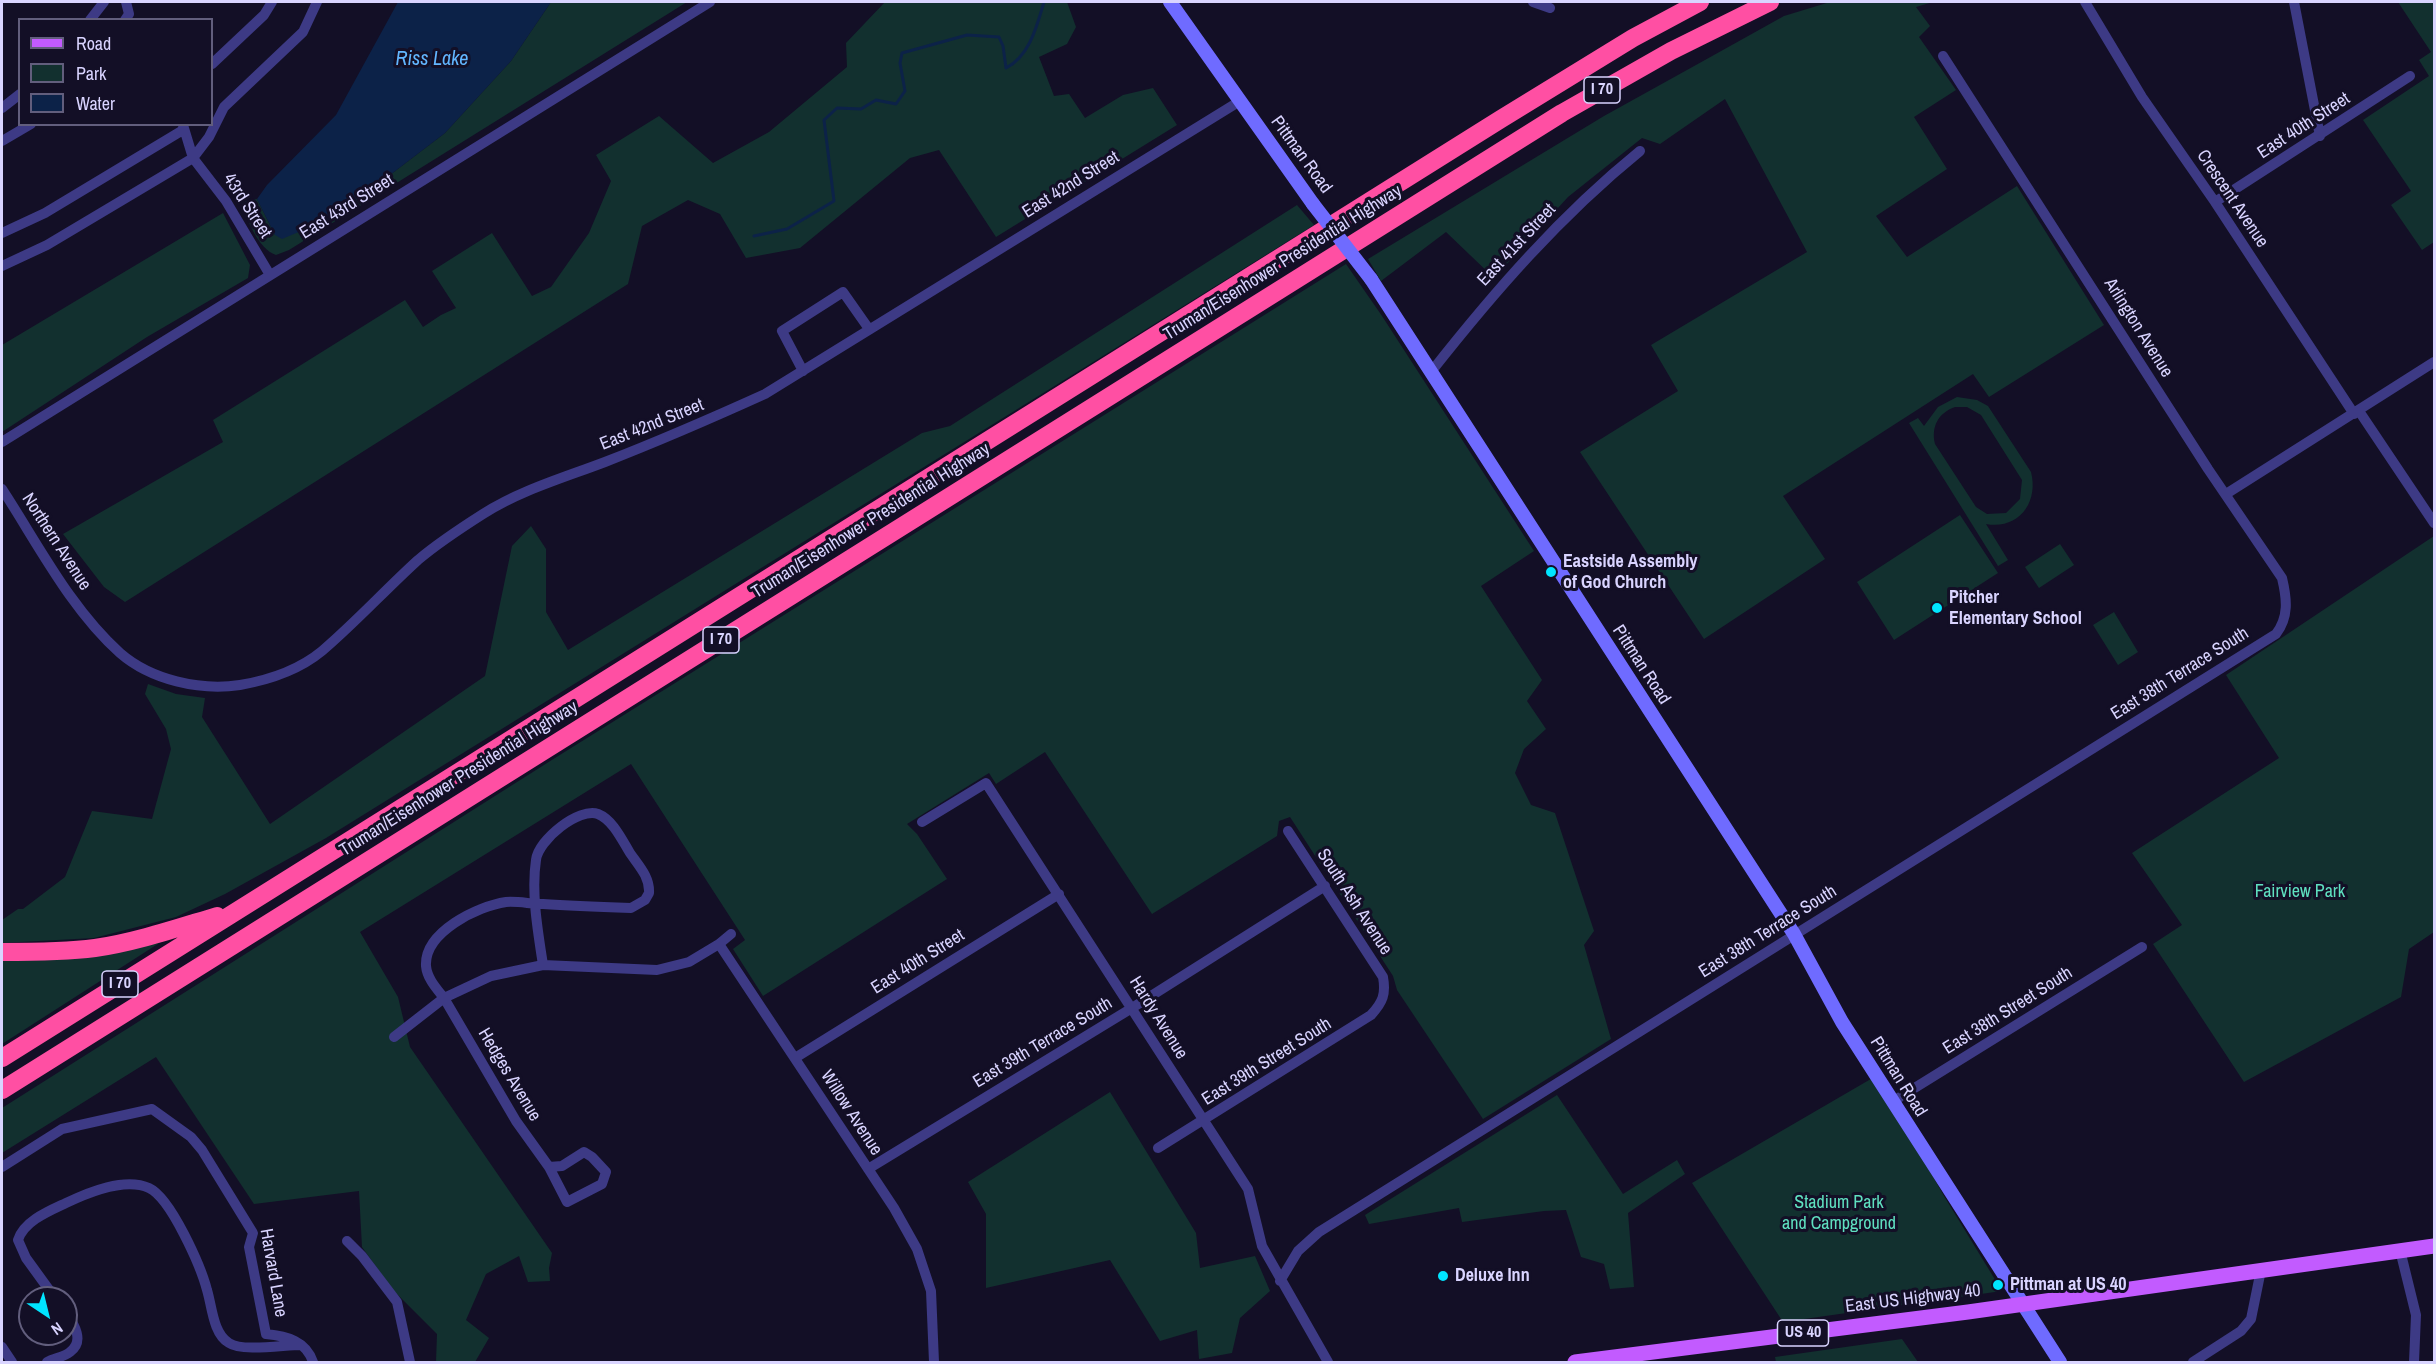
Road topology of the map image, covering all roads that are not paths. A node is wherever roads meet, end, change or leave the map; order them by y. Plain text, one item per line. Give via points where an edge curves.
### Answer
1 (104, 2) edge
2 (126, 2) edge
3 (272, 2) edge
4 (317, 2) edge
5 (710, 2) edge
6 (1170, 2) edge
7 (1533, 2) edge
8 (1700, 2) edge
9 (1770, 2) edge
10 (2085, 2) edge
11 (2294, 2) edge
12 (1550, 8) dead end
13 (92, 18) edge
14 (126, 18) edge
15 (1943, 56) dead end
16 (213, 63) edge
17 (2410, 76) dead end
18 (18, 96) edge
19 (1240, 101) junction
20 (2, 108) edge
21 (28, 126) edge
22 (183, 127) edge
23 (2320, 136) junction
24 (2, 141) edge
25 (1640, 151) dead end
26 (193, 158) junction
27 (2216, 202) junction
28 (2, 233) edge
29 (2, 266) edge
30 (270, 275) junction
31 (869, 329) junction
32 (2434, 362) edge
33 (804, 371) junction
34 (1431, 372) junction
35 (2356, 412) junction
36 (2, 442) edge
37 (2, 489) edge
38 (2226, 494) junction
39 (2434, 523) edge
40 (82, 613) joint
41 (2283, 622) joint
42 (922, 822) dead end
43 (1288, 831) dead end
44 (1324, 886) junction
45 (1059, 894) junction
46 (536, 904) junction
47 (239, 909) junction
48 (731, 934) dead end
49 (1794, 934) junction
50 (719, 944) junction
51 (2142, 947) dead end
52 (2, 952) edge
53 (543, 965) junction
54 (1384, 994) joint
55 (444, 998) junction
56 (1132, 1008) junction
57 (394, 1037) dead end
58 (2, 1058) edge
59 (795, 1058) junction
60 (2, 1090) edge
61 (1892, 1102) junction
62 (1204, 1121) junction
63 (1158, 1148) dead end
64 (2, 1167) edge
65 (549, 1167) junction
66 (868, 1169) junction
67 (346, 1241) dead end
68 (2434, 1246) edge
69 (2400, 1250) junction
70 (2261, 1270) junction
71 (1280, 1281) junction
72 (47, 1286) edge
73 (2022, 1304) junction
74 (302, 1345) junction
75 (76, 1346) edge
76 (2, 1347) edge
77 (12, 1362) edge
78 (47, 1362) edge
79 (313, 1362) edge
80 (410, 1362) edge
81 (934, 1362) edge
82 (1328, 1362) edge
83 (1575, 1362) edge
84 (2060, 1362) edge
85 (2193, 1362) edge
86 (2414, 1362) edge

1 - 13 street
2 - 14 street
3 - 16 street via 264,15
4 - 26 street via 303,32 224,107
5 - 30 street, East 43rd Street
6 - 19 street, Pittman Road
7 - 12 street
8 - 47 highway, Truman/Eisenhower Presidential Highway / I 70 via 1612,50
9 - 60 highway, Truman/Eisenhower Presidential Highway / I 70 via 1671,51 1562,113
10 - 27 street, Crescent Avenue via 2142,97
11 - 23 street
15 - 38 street, Arlington Avenue
17 - 23 street, East 40th Street
18 - 20 street
19 - 31 street, East 42nd Street
19 - 34 street, Pittman Road, bridge via 1371,279
21 - 24 street
22 - 26 street, 43rd Street
22 - 28 street via 45,213
23 - 27 street, East 40th Street
25 - 34 street, East 41st Street via 1565,217 1484,305
26 - 29 street via 47,245
26 - 30 street, 43rd Street via 226,201
27 - 35 street, Crescent Avenue
30 - 36 street, East 43rd Street
31 - 33 street, East 42nd Street
31 - 33 street via 843,292 782,330
32 - 35 street
33 - 40 street, East 42nd Street via 699,424 534,486 486,512 420,559 320,652 290,671 263,681 228,686 188,684 149,671 121,654
34 - 49 street, Pittman Road
35 - 38 street
35 - 39 street, Crescent Avenue
37 - 40 street, Northern Avenue
38 - 41 street, Arlington Avenue via 2282,578 2287,598
41 - 49 street, East 38th Terrace South via 2276,634
42 - 45 street, Hardy Avenue via 986,783
43 - 44 street, South Ash Avenue
44 - 54 street, South Ash Avenue via 1383,977
44 - 56 street, East 39th Terrace South
45 - 56 street, Hardy Avenue
45 - 59 street, East 40th Street
46 - 46 street via 536,858 541,844 581,816 596,814 609,821 647,878 649,893 631,908
46 - 53 street
46 - 55 street via 493,904 461,918 435,938 427,954 426,968
47 - 52 highway via 139,939 97,947
47 - 58 highway, Truman/Eisenhower Presidential Highway / I 70
48 - 50 street
49 - 61 street, Pittman Road
49 - 71 street, East 38th Terrace South via 1319,1232 1298,1251
50 - 53 street via 689,962 657,970
50 - 59 street, Willow Avenue
51 - 61 street, East 38th Street South
53 - 55 street via 491,976
54 - 62 street, East 39th Street South via 1383,1002 1371,1015
55 - 57 street
55 - 65 street, Hedges Avenue via 516,1121
56 - 62 street, Hardy Avenue
56 - 66 street, East 39th Terrace South
59 - 66 street, Willow Avenue
61 - 73 street, Pittman Road
62 - 63 street, East 39th Street South
62 - 71 street, Hardy Avenue via 1248,1189 1262,1246
64 - 74 street, Harvard Lane via 62,1129 152,1109 196,1143 253,1233 249,1247 267,1334 287,1336
65 - 65 street, Hedges Avenue via 562,1166 584,1152 606,1172 602,1184 567,1202
66 - 81 street, Willow Avenue via 918,1249 931,1291
67 - 80 street via 397,1302
68 - 69 main road, East US Highway 40 / US 40
69 - 70 main road, East US Highway 40 / US 40
69 - 86 street via 2416,1315
70 - 73 main road, East US Highway 40 / US 40
70 - 85 street via 2251,1319 2241,1331
71 - 82 street, Hardy Avenue
72 - 74 street, Harvard Lane via 26,1258 18,1240 21,1230 69,1201 94,1192 127,1183 151,1188 191,1246 202,1271 217,1330 227,1343 237,1347
73 - 83 main road, East US Highway 40 / US 40
73 - 84 street, Pittman Road
74 - 79 street
75 - 78 street via 71,1352
76 - 77 street

